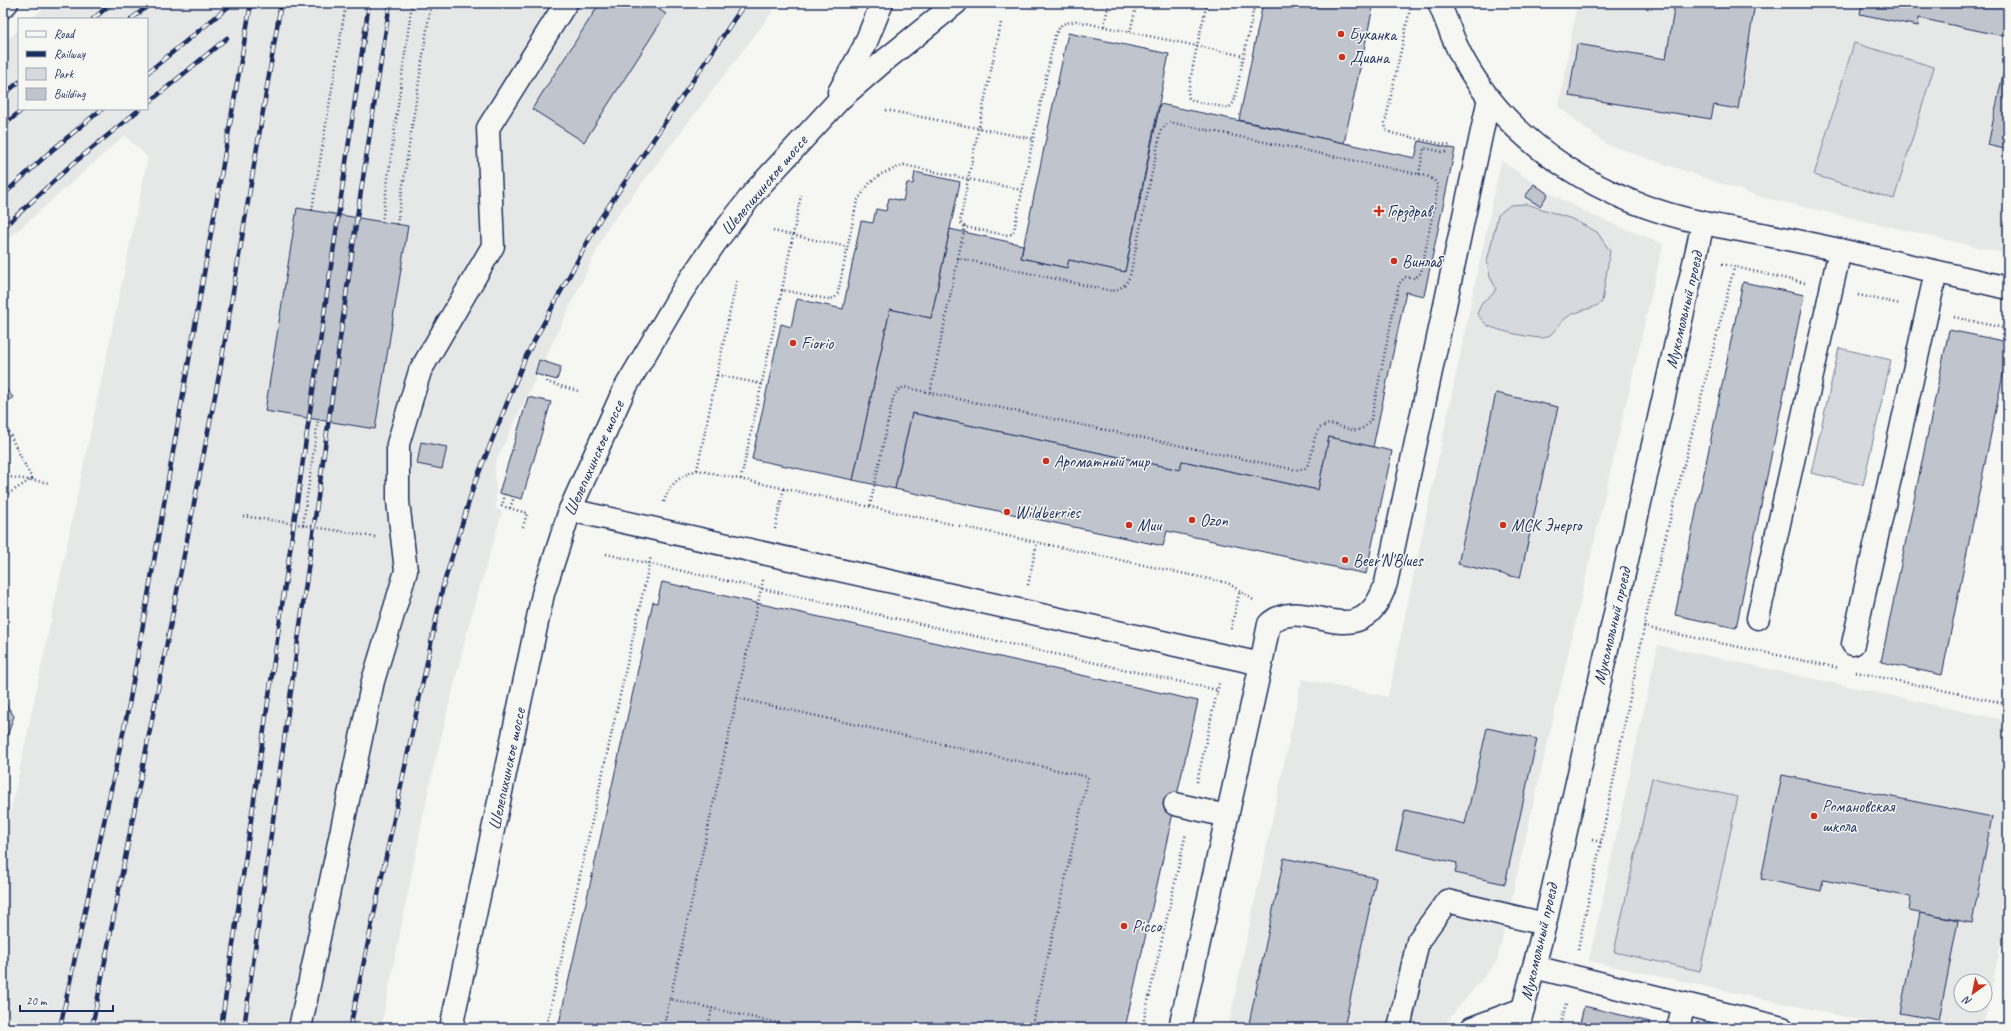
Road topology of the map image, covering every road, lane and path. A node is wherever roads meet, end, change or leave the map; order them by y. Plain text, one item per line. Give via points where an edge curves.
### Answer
1 (7, 3) edge
2 (346, 3) edge
3 (412, 3) edge
4 (431, 3) edge
5 (566, 3) edge
6 (882, 3) edge
7 (956, 3) edge
8 (1109, 3) edge
9 (1137, 3) edge
10 (1207, 3) edge
11 (1255, 3) edge
12 (1439, 3) edge
13 (3, 7) edge
14 (1410, 9) dead end
15 (1001, 23) dead end
16 (1104, 26) junction
17 (1130, 32) junction
18 (1197, 46) junction
19 (1244, 56) junction
20 (1489, 98) junction
21 (886, 110) dead end
22 (828, 112) junction
23 (979, 127) junction
24 (1033, 139) junction
25 (1478, 151) junction
26 (1455, 154) dead end
27 (1419, 174) junction
28 (968, 178) junction
29 (1022, 190) junction
30 (801, 195) dead end
31 (312, 210) dead end
32 (382, 222) dead end
33 (1703, 223) junction
34 (397, 224) dead end
35 (965, 226) junction
36 (773, 231) dead end
37 (793, 234) junction
38 (848, 247) junction
39 (1840, 250) junction
40 (958, 258) junction
41 (1936, 272) junction
42 (737, 278) dead end
43 (2008, 288) edge
44 (1831, 289) junction
45 (782, 290) junction
46 (1927, 311) junction
47 (2008, 329) edge
48 (717, 375) junction
49 (547, 377) dead end
50 (762, 384) junction
51 (578, 391) dead end
52 (930, 393) junction
53 (318, 420) dead end
54 (3, 421) edge
55 (697, 470) junction
56 (3, 476) edge
57 (32, 479) junction
58 (741, 479) junction
59 (50, 483) dead end
60 (784, 488) junction
61 (505, 494) dead end
62 (3, 497) edge
63 (514, 497) dead end
64 (870, 506) junction
65 (510, 508) junction
66 (570, 510) junction
67 (243, 516) dead end
68 (302, 525) junction
69 (523, 527) dead end
70 (657, 529) junction
71 (403, 541) junction
72 (606, 554) dead end
73 (769, 554) junction
74 (650, 563) junction
75 (758, 603) dead end
76 (1758, 618) dead end
77 (1274, 620) junction
78 (1644, 627) junction
79 (1853, 644) dead end
80 (1261, 664) junction
81 (1845, 670) dead end
82 (1853, 671) dead end
83 (1217, 690) dead end
84 (737, 698) junction
85 (2008, 704) edge
86 (1175, 804) dead end
87 (1227, 816) junction
88 (1544, 924) junction
89 (1534, 968) junction
90 (1572, 976) junction
91 (670, 999) junction
92 (1684, 1004) junction
93 (712, 1008) junction
94 (1521, 1018) edge
95 (300, 1028) edge
96 (451, 1028) edge
97 (546, 1028) edge
98 (664, 1028) edge
99 (708, 1028) edge
100 (800, 1028) edge
101 (1032, 1028) edge
102 (1180, 1028) edge
103 (1399, 1028) edge
104 (1472, 1028) edge
105 (1560, 1028) edge
106 (1678, 1028) edge
107 (1782, 1028) edge

1 - 13 street
2 - 31 path
3 - 32 path
4 - 34 path
5 - 71 street via 488,128 493,246 420,371 398,444 398,501
6 - 22 street via 864,47
7 - 22 street, Шелепихинское шоссе via 884,61
8 - 16 path
9 - 17 path
10 - 18 path
11 - 19 path
12 - 20 street via 1463,59
14 - 25 path via 1385,123 1386,130
15 - 23 path
16 - 17 path
16 - 24 path via 1068,21 1058,29
17 - 18 path
18 - 19 path
18 - 19 path via 1188,92 1189,98 1193,101 1226,108 1233,105
20 - 25 street
20 - 33 street via 1517,128 1556,162 1610,193
21 - 23 path
22 - 66 street, Шелепихинское шоссе via 755,191 683,290 624,390
23 - 24 path
23 - 28 path
24 - 29 path
25 - 77 street via 1388,575 1381,597 1374,607 1354,621 1335,623 1287,614
26 - 27 path via 1424,148
27 - 40 path via 1169,122 1161,130 1130,276 1124,286 1112,291
27 - 52 path via 1431,177 1438,189 1421,273 1414,278 1405,277 1400,281 1371,419 1365,427 1356,431 1328,425 1320,428 1308,465 1302,470
28 - 29 path
28 - 35 path via 960,218 961,224
28 - 38 path via 904,165 881,174 870,183 857,201
29 - 35 path via 1011,234
30 - 37 path
33 - 39 street
33 - 88 street, Мукомольный проезд
35 - 40 path
36 - 37 path
37 - 38 path
37 - 45 path
38 - 45 path via 835,298 827,299
39 - 41 street
39 - 44 street
40 - 52 path
41 - 43 street
41 - 46 street
42 - 48 path
44 - 46 path
44 - 76 street
44 - 78 path via 1734,268
45 - 50 path
46 - 47 path
46 - 79 street
48 - 50 path
48 - 55 path
49 - 51 path via 547,382
50 - 58 path
52 - 64 path via 904,387 894,395
53 - 68 path
54 - 57 path
55 - 58 path
55 - 70 path via 679,477 667,492
56 - 57 path
57 - 59 path
57 - 62 path
58 - 60 path
60 - 64 path
60 - 73 path
61 - 65 path via 502,506
63 - 65 path
64 - 77 path via 1228,583 1254,600
65 - 69 path via 527,513
66 - 70 street
66 - 96 street, Шелепихинское шоссе via 543,594
67 - 68 path
68 - 71 path
70 - 73 street
70 - 74 path
71 - 95 street via 406,571 373,681
72 - 74 path
73 - 80 street
74 - 83 path
74 - 97 path
75 - 84 path
77 - 80 street via 1269,624
78 - 81 path
78 - 90 path
80 - 87 street
82 - 85 path
84 - 91 path
84 - 101 path via 1088,776
86 - 87 street
87 - 102 street
88 - 89 street, Мукомольный проезд
88 - 103 street via 1447,901 1418,941
89 - 90 street
89 - 94 street, Мукомольный проезд
90 - 92 street
90 - 105 path
91 - 93 path
91 - 98 path
92 - 106 street
92 - 107 street
93 - 99 path
93 - 100 path
94 - 104 street

